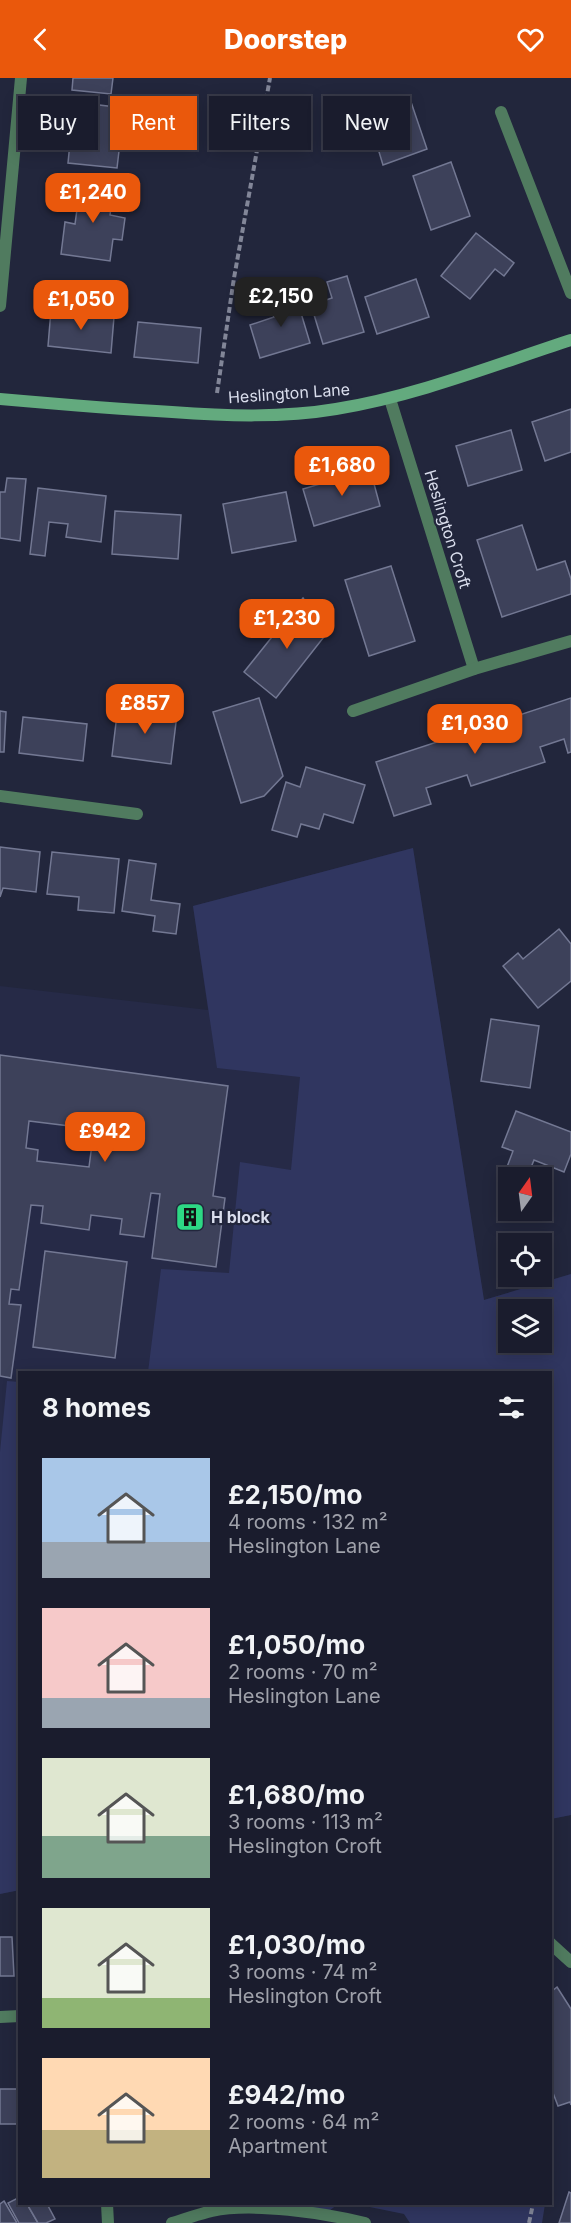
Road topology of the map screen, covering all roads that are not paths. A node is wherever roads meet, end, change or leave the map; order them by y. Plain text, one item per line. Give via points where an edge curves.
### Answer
1 (21, 78) edge
2 (501, 112) dead end
3 (571, 293) edge
4 (0, 306) edge
5 (571, 340) edge
6 (0, 399) edge
7 (390, 399) junction
8 (571, 641) edge
9 (474, 669) junction
10 (353, 711) dead end
11 (0, 796) edge
12 (137, 814) dead end
13 (552, 1945) edge
14 (571, 1962) edge
15 (18, 2016) edge
16 (0, 2017) edge
17 (107, 2205) edge
18 (108, 2223) edge
19 (172, 2223) edge
20 (365, 2223) edge

1 - 4 street
2 - 3 street
5 - 7 street, Heslington Lane
6 - 7 street, Heslington Lane via 213,415 267,415 333,410
7 - 9 street, Heslington Croft
8 - 9 street
9 - 10 street
11 - 12 street
13 - 14 street
15 - 16 street
17 - 18 street
19 - 20 street via 237,2208 321,2214

